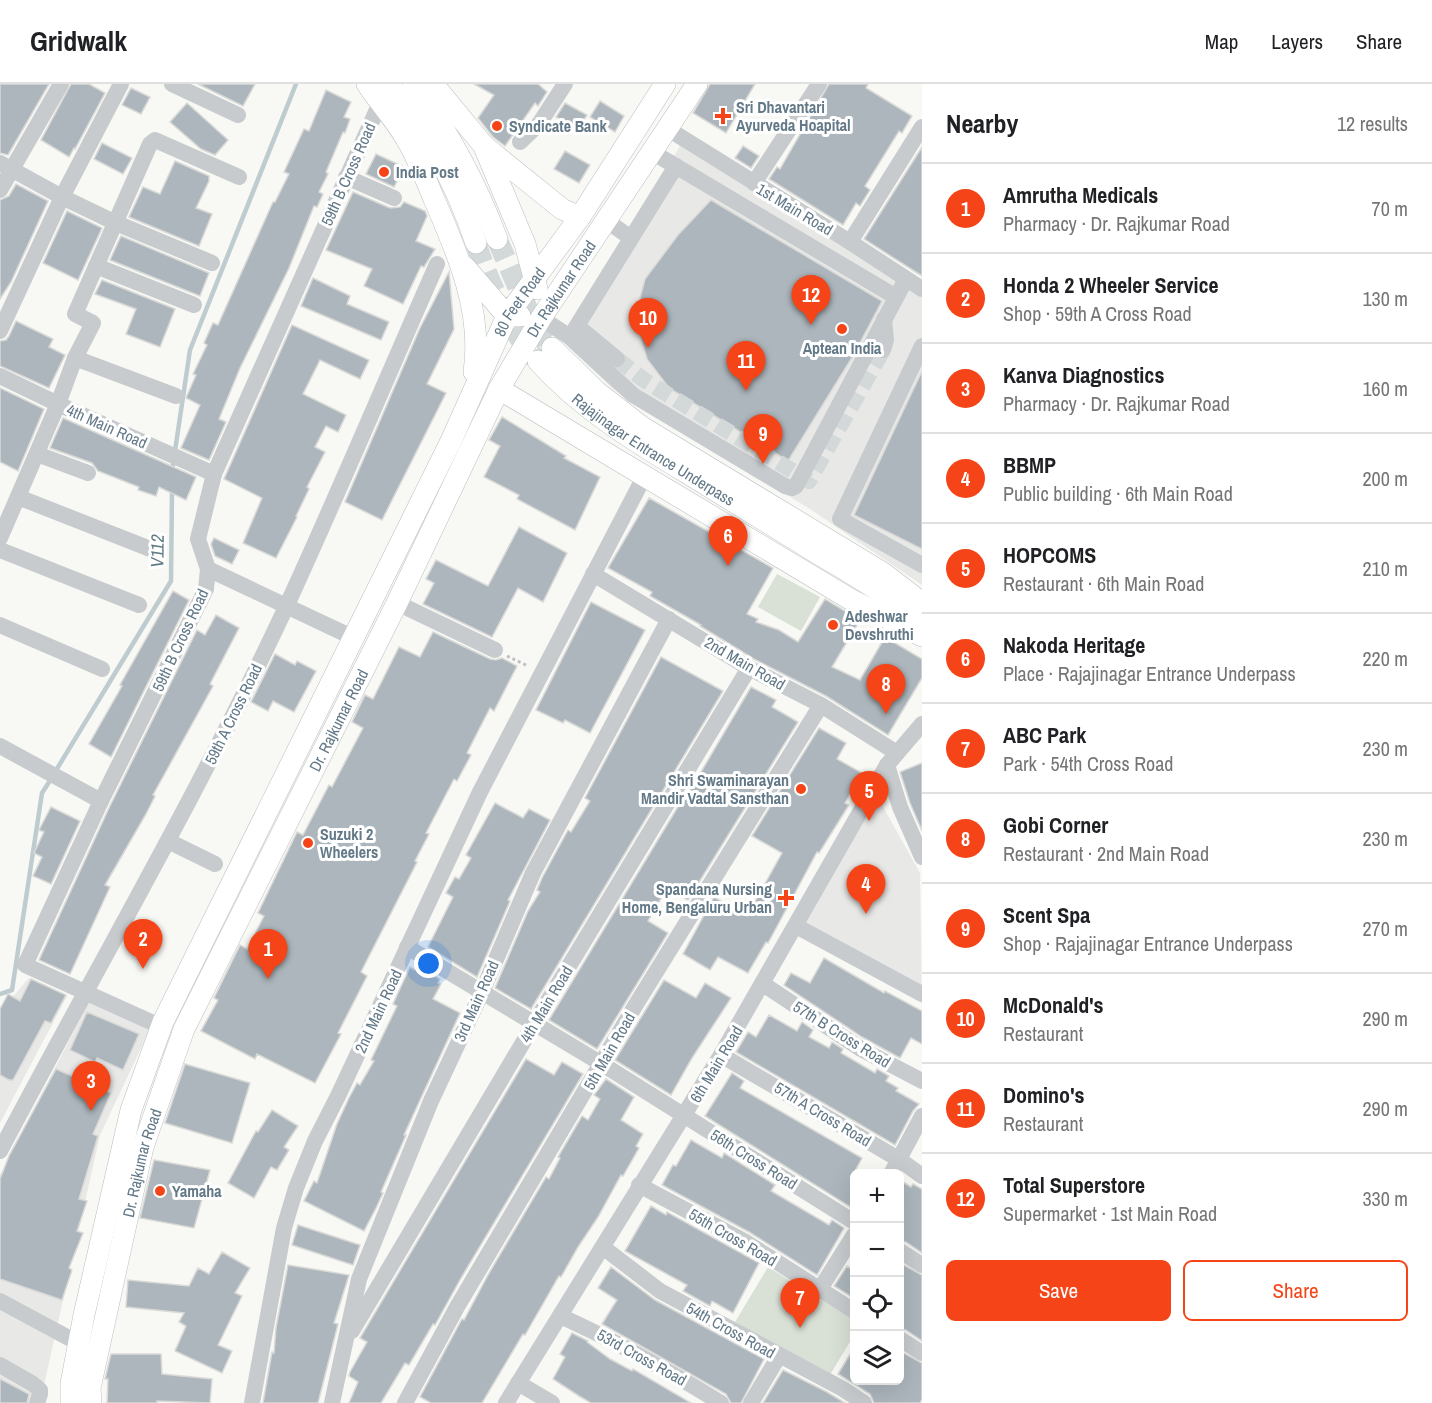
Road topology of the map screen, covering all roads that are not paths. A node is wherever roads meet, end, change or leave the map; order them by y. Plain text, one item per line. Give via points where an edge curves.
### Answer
1 (61, 84) edge
2 (121, 84) edge
3 (172, 84) edge
4 (367, 84) edge
5 (413, 84) edge
6 (433, 84) edge
7 (565, 84) edge
8 (665, 84) edge
9 (697, 84) edge
10 (819, 84) edge
11 (384, 94) edge
12 (237, 115) dead end
13 (922, 128) edge
14 (668, 129) junction
15 (520, 142) dead end
16 (484, 146) junction
17 (652, 152) junction
18 (6, 166) edge
19 (676, 166) junction
20 (239, 177) dead end
21 (346, 177) junction
22 (754, 183) junction
23 (0, 190) edge
24 (62, 197) junction
25 (394, 198) dead end
26 (580, 217) junction
27 (607, 221) junction
28 (116, 223) junction
29 (631, 238) junction
30 (497, 239) tunnel mouth
31 (850, 242) junction
32 (476, 243) tunnel mouth
33 (459, 258) junction
34 (212, 263) dead end
35 (437, 264) dead end
36 (96, 266) junction
37 (535, 279) junction
38 (906, 279) junction
39 (922, 289) edge
40 (896, 297) junction
41 (194, 305) dead end
42 (507, 316) junction
43 (541, 318) junction
44 (884, 319) junction
45 (0, 331) edge
46 (559, 343) junction
47 (922, 346) edge
48 (883, 350) tunnel mouth
49 (75, 358) junction
50 (617, 359) tunnel mouth
51 (0, 375) edge
52 (499, 389) junction
53 (176, 396) dead end
54 (471, 396) junction
55 (58, 404) junction
56 (36, 453) junction
57 (88, 473) dead end
58 (214, 474) junction
59 (644, 477) junction
60 (18, 496) junction
61 (0, 538) edge
62 (0, 550) edge
63 (158, 552) dead end
64 (922, 565) edge
65 (208, 568) junction
66 (593, 574) junction
67 (397, 603) junction
68 (922, 603) edge
69 (139, 605) dead end
70 (287, 605) junction
71 (669, 619) junction
72 (0, 625) edge
73 (922, 630) edge
74 (922, 636) edge
75 (354, 638) junction
76 (495, 650) road end
77 (749, 668) junction
78 (102, 669) dead end
79 (821, 705) junction
80 (922, 724) edge
81 (0, 746) edge
82 (892, 759) junction
83 (101, 801) junction
84 (168, 841) junction
85 (922, 857) edge
86 (214, 864) dead end
87 (796, 926) junction
88 (407, 947) junction
89 (763, 984) junction
90 (84, 992) junction
91 (482, 992) junction
92 (922, 994) edge
93 (534, 1023) junction
94 (162, 1027) junction
95 (721, 1055) junction
96 (602, 1064) junction
97 (922, 1081) edge
98 (685, 1116) junction
99 (922, 1116) edge
100 (0, 1151) edge
101 (895, 1167) edge
102 (922, 1176) edge
103 (639, 1185) junction
104 (850, 1219) edge
105 (850, 1243) edge
106 (604, 1248) junction
107 (904, 1254) edge
108 (922, 1265) edge
109 (820, 1289) junction
110 (0, 1301) edge
111 (850, 1308) edge
112 (560, 1316) junction
113 (344, 1342) junction
114 (904, 1342) edge
115 (80, 1344) junction
116 (922, 1353) edge
117 (779, 1356) junction
118 (0, 1365) edge
119 (518, 1383) junction
120 (37, 1403) edge
121 (71, 1403) edge
122 (91, 1403) edge
123 (252, 1403) edge
124 (332, 1403) edge
125 (405, 1403) edge
126 (506, 1403) edge
127 (552, 1403) edge
128 (721, 1403) edge
129 (751, 1403) edge
130 (864, 1403) edge

1 - 18 street
2 - 24 street
3 - 12 street
4 - 11 main road
5 - 30 main road via 451,137
6 - 16 main road
7 - 15 street via 539,124
8 - 26 main road, Dr. Rajkumar Road
9 - 14 main road, Dr. Rajkumar Road
10 - 22 street
11 - 21 street, 59th B Cross Road
11 - 32 main road via 413,116 449,175
11 - 33 main road via 419,163
13 - 31 street
14 - 17 main road, Dr. Rajkumar Road
14 - 22 street, 1st Main Road
16 - 26 main road via 562,209
16 - 37 main road via 525,244
17 - 19 street
17 - 27 main road, Dr. Rajkumar Road
18 - 23 street
18 - 24 street
19 - 29 street
19 - 40 street
20 - 28 street via 155,140
21 - 25 street
21 - 58 street, 59th B Cross Road
22 - 31 street, 1st Main Road
24 - 28 street
24 - 45 street
26 - 37 main road, 80 Feet Road
27 - 29 street
27 - 43 main road, Dr. Rajkumar Road
28 - 34 street
28 - 36 street
29 - 46 street
31 - 38 street, 1st Main Road
33 - 42 main road
33 - 54 main road via 476,331
35 - 70 street, 59th A Cross Road
36 - 41 street
36 - 49 street via 75,314 93,323
37 - 42 main road, 80 Feet Road
37 - 43 main road
38 - 39 street, 1st Main Road
38 - 40 street
40 - 44 street
42 - 43 main road
42 - 54 main road, 80 Feet Road
43 - 46 street
43 - 52 main road, Dr. Rajkumar Road
44 - 46 street via 792,488 633,395
44 - 48 street
46 - 50 street
46 - 68 main road, Rajajinagar Entrance Underpass via 588,385 642,427 883,573
46 - 73 main road, Rajajinagar Entrance Underpass via 574,396 624,434 866,583 909,613
47 - 64 street via 840,519
49 - 53 street
49 - 55 street
51 - 55 street, 4th Main Road
52 - 59 main road
52 - 67 main road, Dr. Rajkumar Road
54 - 75 main road, Dr. Rajkumar Road
55 - 56 street
55 - 58 street, 4th Main Road
56 - 57 street
56 - 60 street
58 - 65 street, 59th B Cross Road via 198,539
59 - 66 street, 2nd Main Road
59 - 74 main road via 850,599
60 - 61 street
60 - 63 street
62 - 69 street
65 - 70 street
65 - 83 street, 59th B Cross Road via 206,589
66 - 71 street, 2nd Main Road
66 - 88 street, 2nd Main Road via 480,792
67 - 76 street
67 - 122 main road, Dr. Rajkumar Road via 184,1029 144,1148 90,1388
70 - 75 street
70 - 84 street, 59th A Cross Road
71 - 77 street, 2nd Main Road
71 - 91 street, 3rd Main Road via 533,873
72 - 78 street
75 - 94 main road, Dr. Rajkumar Road
77 - 79 street, 2nd Main Road
77 - 93 street, 4th Main Road
79 - 82 street, 2nd Main Road
79 - 96 street, 5th Main Road
80 - 82 street, 6th Main Road
81 - 83 street
82 - 85 street via 900,807
82 - 87 street, 6th Main Road
83 - 90 street, 59th B Cross Road via 25,965
84 - 86 street
84 - 90 street, 59th A Cross Road
87 - 89 street, 6th Main Road
87 - 92 street
88 - 91 street, 56th Cross Road
88 - 123 street, 2nd Main Road via 296,1188 284,1228
89 - 95 street, 6th Main Road
89 - 97 street, 57th B Cross Road via 861,1048
90 - 94 street, 59th B Cross Road
90 - 100 street, 59th A Cross Road
91 - 93 street, 56th Cross Road
91 - 113 street, 3rd Main Road via 430,1101 359,1279
93 - 96 street, 56th Cross Road
93 - 113 street, 4th Main Road
94 - 115 main road, Dr. Rajkumar Road via 131,1110
95 - 98 street, 6th Main Road
95 - 101 street, 57th A Cross Road
96 - 98 street, 56th Cross Road
96 - 125 street, 5th Main Road via 457,1307
98 - 103 street, 6th Main Road
98 - 104 street, 56th Cross Road
99 - 101 street
101 - 102 street, 57th A Cross Road
103 - 106 street, 6th Main Road
103 - 109 street, 55th Cross Road via 744,1241
105 - 109 street
106 - 112 street, 6th Main Road
106 - 117 street, 54th Cross Road via 660,1291
107 - 108 street
109 - 111 street, 55th Cross Road
110 - 115 street
112 - 119 street, 6th Main Road
112 - 128 street, 53rd Cross Road via 600,1334
113 - 124 street, 3rd Main Road
114 - 116 street
115 - 121 main road, Dr. Rajkumar Road
117 - 129 street
117 - 130 street, 54th Cross Road
118 - 120 street via 36,1387 40,1394
119 - 126 street, 6th Main Road
119 - 127 street

